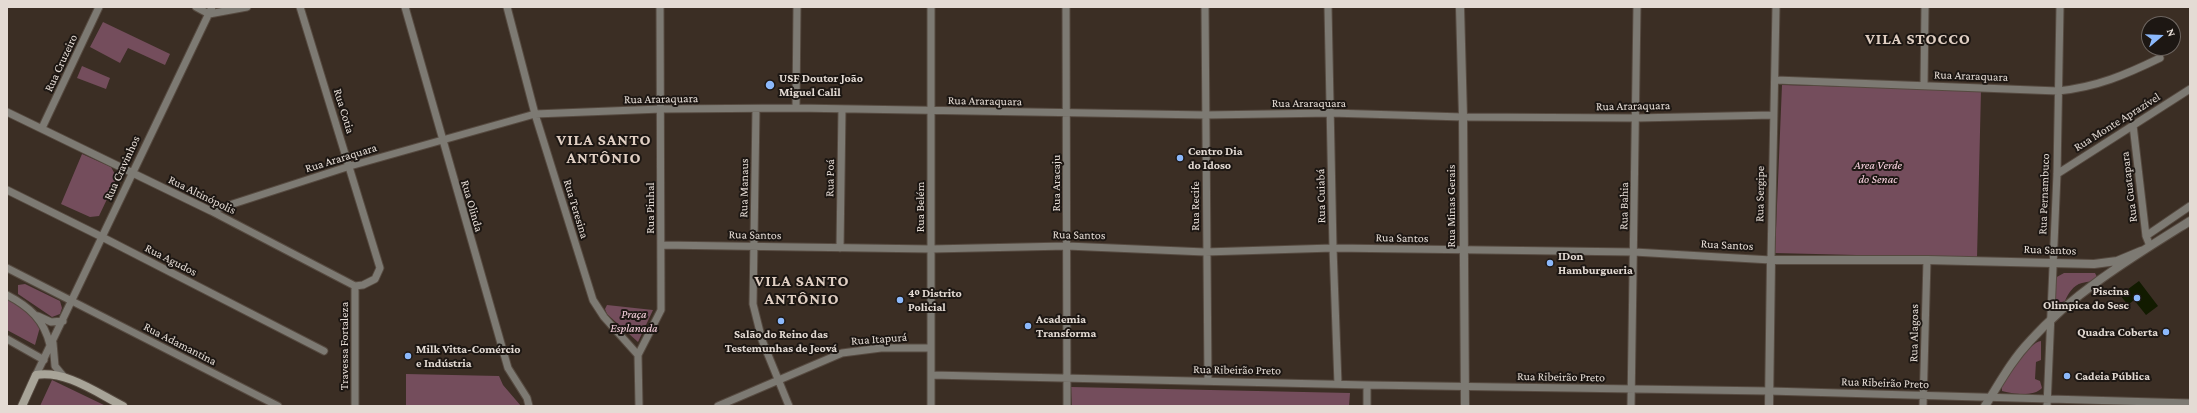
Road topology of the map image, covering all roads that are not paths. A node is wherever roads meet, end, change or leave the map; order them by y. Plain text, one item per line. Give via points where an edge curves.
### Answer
1 (99, 7) edge
2 (196, 7) edge
3 (212, 7) edge
4 (247, 7) edge
5 (300, 7) edge
6 (405, 7) edge
7 (507, 7) edge
8 (660, 7) edge
9 (797, 7) edge
10 (931, 7) edge
11 (1066, 7) edge
12 (1205, 7) edge
13 (1328, 7) edge
14 (1460, 7) edge
15 (1637, 7) edge
16 (1776, 7) edge
17 (1925, 7) edge
18 (2060, 7) edge
19 (234, 9) edge
20 (208, 14) junction
21 (2160, 58) dead end
22 (1776, 80) junction
23 (1924, 85) junction
24 (2190, 89) edge
25 (2058, 90) junction
26 (660, 108) junction
27 (796, 108) junction
28 (756, 109) junction
29 (842, 109) junction
30 (932, 111) junction
31 (7, 112) edge
32 (1067, 112) junction
33 (535, 114) junction
34 (1331, 114) junction
35 (1773, 114) junction
36 (1206, 115) junction
37 (1463, 117) junction
38 (1636, 118) junction
39 (2133, 125) junction
40 (42, 128) junction
41 (442, 140) junction
42 (350, 166) junction
43 (132, 173) junction
44 (2056, 174) junction
45 (7, 190) edge
46 (2190, 206) edge
47 (211, 211) junction
48 (2190, 221) edge
49 (2146, 236) junction
50 (102, 237) junction
51 (661, 245) junction
52 (1068, 246) junction
53 (2150, 246) junction
54 (754, 247) junction
55 (840, 248) junction
56 (1332, 248) junction
57 (932, 249) junction
58 (1463, 251) junction
59 (1205, 252) junction
60 (1634, 252) junction
61 (2141, 252) junction
62 (1771, 260) junction
63 (1927, 260) junction
64 (2052, 262) junction
65 (2094, 264) junction
66 (7, 268) edge
67 (2100, 280) junction
68 (355, 286) junction
69 (7, 295) edge
70 (73, 301) junction
71 (35, 313) junction
72 (63, 320) junction
73 (2051, 321) junction
74 (7, 339) edge
75 (52, 342) junction
76 (931, 348) junction
77 (324, 351) dead end
78 (638, 356) junction
79 (44, 360) junction
80 (36, 375) junction
81 (931, 375) junction
82 (64, 377) junction
83 (1067, 379) junction
84 (779, 380) junction
85 (1208, 381) junction
86 (1338, 384) junction
87 (1367, 385) junction
88 (1465, 387) junction
89 (1631, 389) junction
90 (1769, 391) junction
91 (1924, 395) junction
92 (1990, 398) junction
93 (2047, 402) edge
94 (2190, 403) edge
95 (22, 406) edge
96 (123, 406) edge
97 (278, 406) edge
98 (355, 406) edge
99 (529, 406) edge
100 (639, 406) edge
101 (718, 406) edge
102 (789, 406) edge
103 (931, 406) edge
104 (1067, 406) edge
105 (1367, 406) edge
106 (1465, 406) edge
107 (1631, 406) edge
108 (1769, 406) edge
109 (1923, 406) edge
110 (1985, 406) edge

1 - 40 street, Rua Cruzeiro
2 - 20 street
3 - 20 street, Rua Cravinhos
4 - 19 street
5 - 42 street, Rua Cotia
6 - 41 street, Rua Olinda
7 - 33 street, Rua Teresina
8 - 26 street, Rua Pinhal
9 - 27 street
10 - 30 street, Rua Belém
11 - 32 street, Rua Aracaju
12 - 36 street, Rua Recife
13 - 34 street, Rua Cuiabá
14 - 37 street, Rua Minas Gerais
15 - 38 street, Rua Bahia
16 - 22 street, Rua Sergipe
17 - 23 street
18 - 25 street, Rua Pernambuco
19 - 20 street
20 - 43 street, Rua Cravinhos
21 - 25 street, Rua Araraquara via 2119,78 2084,88
22 - 23 street, Rua Araraquara
22 - 35 street, Rua Sergipe
23 - 25 street, Rua Araraquara
24 - 39 street, Rua Monte Aprazível
25 - 44 street, Rua Pernambuco
26 - 28 street, Rua Araraquara
26 - 33 street, Rua Araraquara
26 - 51 street, Rua Pinhal
27 - 28 street, Rua Araraquara
27 - 29 street, Rua Araraquara
28 - 54 street, Rua Manaus
29 - 30 street, Rua Araraquara
29 - 55 street, Rua Poá
30 - 32 street, Rua Araraquara
30 - 57 street, Rua Belém
31 - 40 street, Rua Altinópolis
32 - 36 street, Rua Araraquara
32 - 52 street, Rua Aracaju
33 - 41 street, Rua Araraquara
33 - 78 street, Rua Teresina via 593,300 604,317
34 - 36 street, Rua Araraquara
34 - 37 street, Rua Araraquara
34 - 56 street, Rua Cuiabá
35 - 38 street, Rua Araraquara
35 - 62 street, Rua Sergipe
36 - 59 street, Rua Recife
37 - 38 street, Rua Araraquara
37 - 58 street, Rua Minas Gerais
38 - 60 street, Rua Bahia
39 - 44 street, Rua Monte Aprazível
39 - 49 street, Rua Guatapara
40 - 43 street, Rua Altinópolis
41 - 42 street, Rua Araraquara
41 - 99 street, Rua Olinda via 508,368 527,398
42 - 47 street, Rua Araraquara
42 - 68 street, Rua Cotia via 380,268 376,279
43 - 47 street, Rua Altinópolis
43 - 50 street, Rua Cravinhos
44 - 64 street, Rua Pernambuco
45 - 50 street, Rua Agudos
46 - 49 street
47 - 68 street, Rua Altinópolis
48 - 53 street
49 - 53 street, Rua Guatapara
50 - 70 street, Rua Cravinhos
50 - 77 street, Rua Agudos
51 - 54 street, Rua Santos
51 - 78 street, Rua Pinhal via 661,310
52 - 57 street, Rua Santos
52 - 59 street, Rua Santos
52 - 83 street, Rua Aracaju
53 - 61 street
54 - 55 street, Rua Santos
54 - 84 street, Rua Manaus via 753,304 762,340
55 - 57 street, Rua Santos
56 - 58 street, Rua Santos
56 - 59 street, Rua Santos
56 - 86 street, Rua Cuiabá
57 - 76 street, Rua Belém
58 - 60 street, Rua Santos
58 - 88 street, Rua Minas Gerais
59 - 85 street, Rua Recife
60 - 62 street, Rua Santos
60 - 89 street, Rua Bahia
61 - 65 street, Rua Santos via 2117,261
61 - 67 street
62 - 63 street, Rua Santos
62 - 90 street, Rua Sergipe
63 - 64 street, Rua Santos
63 - 91 street, Rua Alagoas
64 - 65 street, Rua Santos
64 - 73 street, Rua Pernambuco
65 - 67 street via 2101,270
66 - 70 street, Rua Adamantina
67 - 73 street
68 - 98 street, Travessa Fortaleza
69 - 71 street
70 - 72 street, Rua Cravinhos
70 - 97 street, Rua Adamantina
71 - 72 street via 51,322
71 - 75 street
72 - 75 street, Rua Cravinhos
73 - 92 street via 2011,363
73 - 93 street, Rua Pernambuco
74 - 79 street
75 - 79 street, Rua Cravinhos
75 - 82 street via 55,366
76 - 81 street, Rua Belém
76 - 84 street, Rua Itapurá via 881,348 842,353
78 - 100 street
79 - 80 street, Rua Cravinhos
80 - 82 main road
80 - 95 main road
81 - 83 street, Rua Ribeirão Preto
81 - 103 street, Rua Belém
82 - 96 main road
83 - 85 street, Rua Ribeirão Preto
83 - 104 street, Rua Aracaju
84 - 101 street, Rua Itapurá
84 - 102 street, Rua Manaus
85 - 86 street, Rua Ribeirão Preto
86 - 87 street, Rua Ribeirão Preto
87 - 88 street, Rua Ribeirão Preto
87 - 105 street
88 - 89 street, Rua Ribeirão Preto
88 - 106 street, Rua Minas Gerais
89 - 90 street, Rua Ribeirão Preto
89 - 107 street, Rua Bahia
90 - 91 street, Rua Ribeirão Preto
90 - 108 street, Rua Sergipe
91 - 92 street, Rua Ribeirão Preto
91 - 109 street, Rua Alagoas
92 - 93 street, Rua Ribeirão Preto
92 - 110 street
93 - 94 street, Rua Ribeirão Preto

